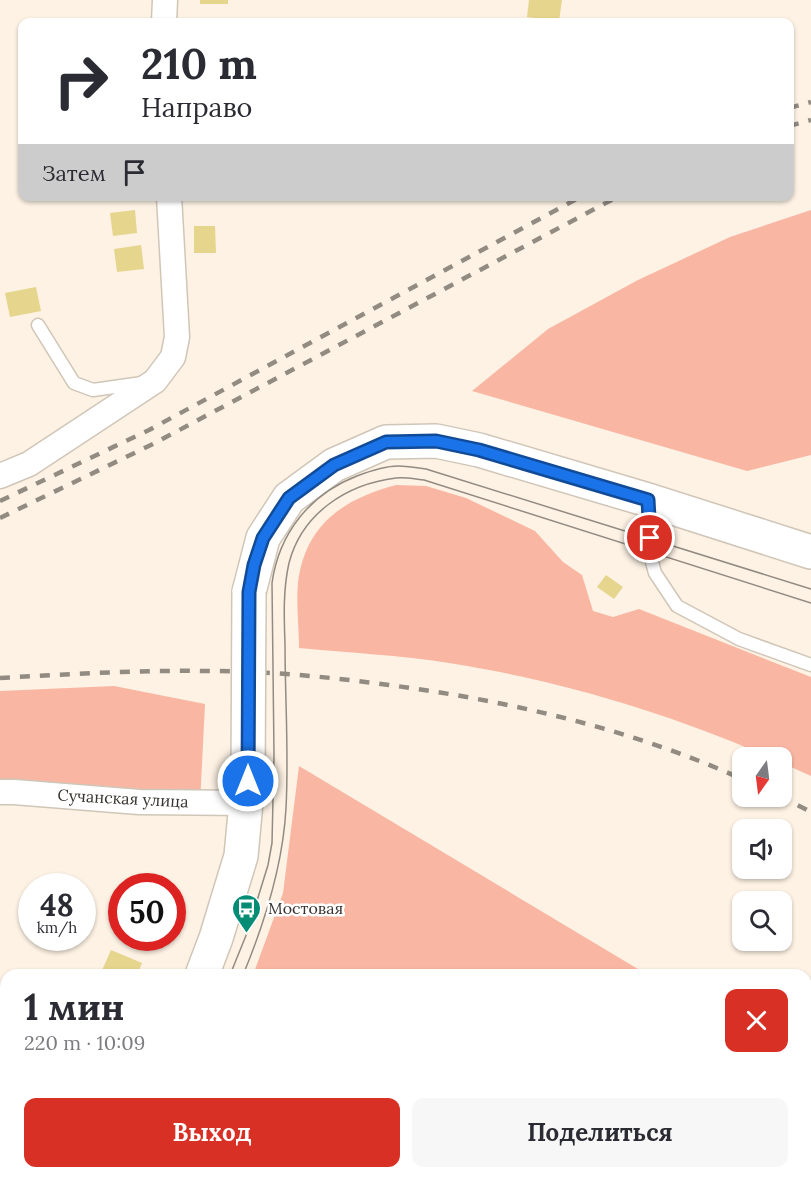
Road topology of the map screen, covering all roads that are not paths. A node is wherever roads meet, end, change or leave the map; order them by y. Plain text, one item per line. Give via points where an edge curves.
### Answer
1 (165, 0) edge
2 (164, 18) edge
3 (169, 201) edge
4 (38, 325) dead end
5 (155, 381) junction
6 (0, 476) edge
7 (648, 500) junction
8 (811, 552) edge
9 (811, 664) edge
10 (0, 792) edge
11 (247, 792) junction
12 (204, 969) edge

1 - 2 street
3 - 5 street via 177,337 173,357
4 - 5 lane via 74,383 93,390
5 - 6 street via 29,464
7 - 8 main road
7 - 9 lane via 655,573 677,606 739,639
7 - 11 main road, bridge via 436,441 386,442 334,465 289,498 263,538 254,565 249,592
10 - 11 street, Сучанская улица via 139,802
11 - 12 main road via 240,856

